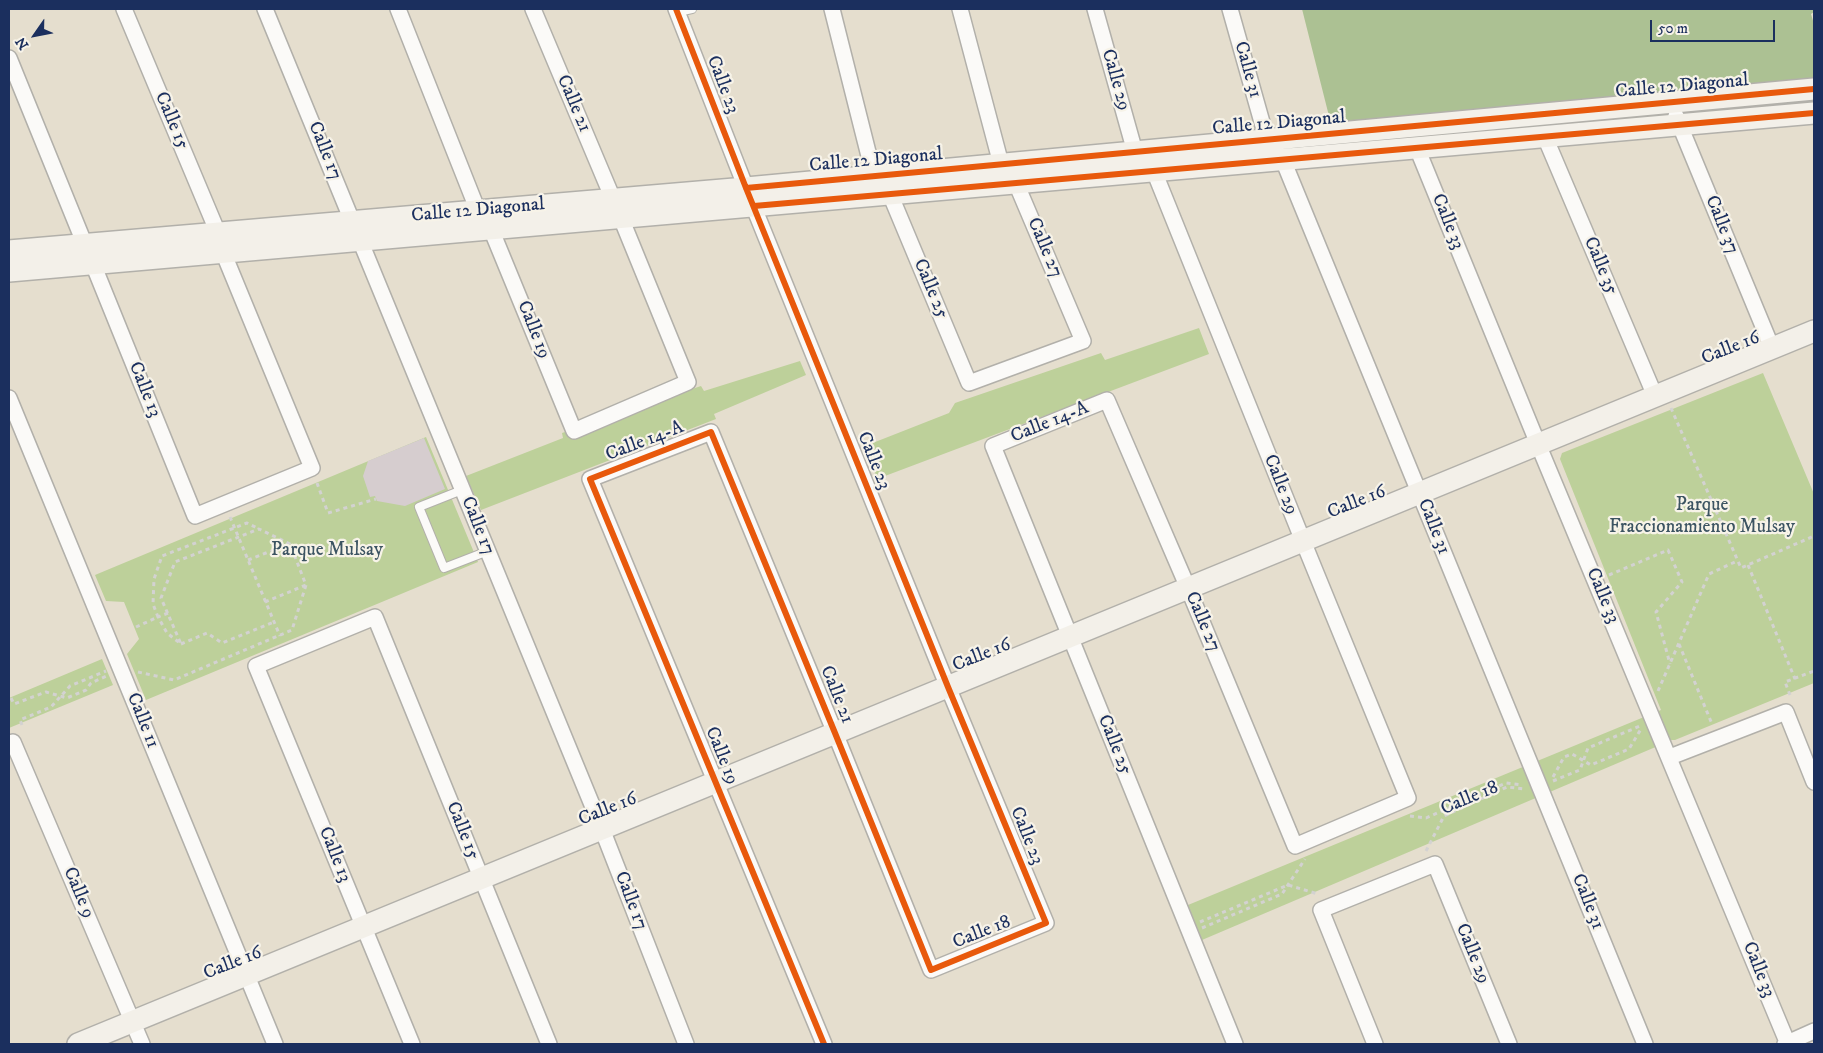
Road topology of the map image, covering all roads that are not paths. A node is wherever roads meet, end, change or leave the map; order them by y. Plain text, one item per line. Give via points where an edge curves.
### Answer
1 (124, 9) edge
2 (265, 9) edge
3 (398, 9) edge
4 (534, 9) edge
5 (832, 9) edge
6 (960, 9) edge
7 (1095, 9) edge
8 (1230, 9) edge
9 (682, 10) edge
10 (9, 58) edge
11 (1814, 89) edge
12 (1671, 103) junction
13 (1814, 115) edge
14 (1680, 125) junction
15 (1545, 137) junction
16 (1266, 140) junction
17 (1417, 148) junction
18 (1135, 152) junction
19 (1283, 160) junction
20 (1001, 164) junction
21 (1154, 171) junction
22 (874, 176) junction
23 (1016, 183) junction
24 (890, 194) junction
25 (750, 197) junction
26 (617, 208) junction
27 (478, 211) junction
28 (491, 229) junction
29 (357, 231) junction
30 (220, 243) junction
31 (9, 251) edge
32 (89, 254) junction
33 (9, 271) edge
34 (1814, 331) edge
35 (1772, 348) junction
36 (688, 382) joint
37 (969, 383) joint
38 (9, 398) edge
39 (1107, 400) joint
40 (1662, 400) junction
41 (574, 431) joint
42 (711, 432) joint
43 (1538, 444) junction
44 (993, 446) joint
45 (590, 479) joint
46 (462, 490) junction
47 (1419, 493) junction
48 (196, 516) joint
49 (1303, 541) junction
50 (488, 551) junction
51 (1188, 588) junction
52 (1070, 637) junction
53 (256, 666) joint
54 (948, 687) junction
55 (835, 733) junction
56 (11, 743) edge
57 (1670, 757) junction
58 (716, 782) junction
59 (1814, 782) edge
60 (602, 829) junction
61 (1295, 846) joint
62 (481, 878) junction
63 (1046, 923) joint
64 (364, 927) junction
65 (930, 970) joint
66 (247, 975) junction
67 (133, 1022) junction
68 (1814, 1031) edge
69 (78, 1044) edge
70 (142, 1044) edge
71 (275, 1044) edge
72 (412, 1044) edge
73 (549, 1044) edge
74 (686, 1044) edge
75 (824, 1044) edge
76 (1235, 1044) edge
77 (1375, 1044) edge
78 (1509, 1044) edge
79 (1645, 1044) edge
80 (1787, 1044) edge

1 - 30 street, Calle 15
2 - 29 street, Calle 17
3 - 27 street
4 - 26 street, Calle 21
5 - 22 street
6 - 20 street
7 - 18 street, Calle 29
8 - 16 street, Calle 31
9 - 25 street, Calle 23
10 - 32 street, Calle 13
11 - 12 street, Calle 12 Diagonal
12 - 14 street, Calle 37
12 - 16 street, Calle 12 Diagonal
13 - 14 street, Calle 12 Diagonal
14 - 15 street, Calle 12 Diagonal
14 - 35 street, Calle 37
15 - 17 street, Calle 12 Diagonal
15 - 40 street, Calle 35
16 - 18 street, Calle 12 Diagonal
16 - 19 street, Calle 31
17 - 19 street, Calle 12 Diagonal
17 - 43 street, Calle 33
18 - 20 street, Calle 12 Diagonal
19 - 21 street, Calle 12 Diagonal
19 - 47 street, Calle 31
20 - 22 street, Calle 12 Diagonal
21 - 23 street, Calle 12 Diagonal
21 - 49 street, Calle 29
22 - 25 street, Calle 12 Diagonal
23 - 24 street, Calle 12 Diagonal
23 - 37 street, Calle 27 via 1083,341
24 - 25 street, Calle 12 Diagonal
24 - 37 street, Calle 25
25 - 26 street, Calle 12 Diagonal
25 - 54 street, Calle 23
26 - 27 street, Calle 12 Diagonal
26 - 28 street, Calle 12 Diagonal
26 - 36 street, Calle 21
27 - 29 street, Calle 12 Diagonal
28 - 29 street, Calle 12 Diagonal
28 - 41 street, Calle 19
29 - 30 street, Calle 12 Diagonal
29 - 46 street, Calle 17
30 - 32 street, Calle 12 Diagonal
30 - 48 street, Calle 15 via 314,475
31 - 32 street, Calle 12 Diagonal
32 - 33 street, Calle 12 Diagonal
32 - 48 street, Calle 13
34 - 35 street, Calle 16
35 - 40 street, Calle 16
36 - 41 street, Calle 14-A
38 - 66 street, Calle 11
39 - 44 street, Calle 14-A
39 - 51 street, Calle 27
40 - 43 street, Calle 16
42 - 45 street, Calle 14-A
42 - 55 street, Calle 21
43 - 47 street, Calle 16
43 - 57 street, Calle 33
44 - 52 street, Calle 25
45 - 58 street, Calle 19
46 - 50 street, Calle 17
46 - 50 lane via 420,506 444,568
47 - 49 street, Calle 16
47 - 79 street, Calle 31
49 - 51 street, Calle 16
49 - 61 street, Calle 29 via 1408,798
50 - 60 street, Calle 17
51 - 52 street, Calle 16
51 - 61 street, Calle 27
52 - 54 street, Calle 16
52 - 76 street, Calle 25
53 - 62 street, Calle 15 via 375,617
53 - 64 street, Calle 13
54 - 55 street, Calle 16
54 - 63 street, Calle 23
55 - 58 street, Calle 16
55 - 65 street, Calle 21
56 - 67 street, Calle 9
57 - 59 street via 1786,712
57 - 80 street, Calle 33
58 - 60 street, Calle 16
58 - 75 street, Calle 19
60 - 62 street, Calle 16
60 - 74 street, Calle 17
62 - 64 street, Calle 16
62 - 73 street, Calle 15
63 - 65 street, Calle 18
64 - 66 street, Calle 16
64 - 72 street, Calle 13
66 - 67 street, Calle 16
66 - 71 street, Calle 11
67 - 69 street, Calle 16
67 - 70 street, Calle 9
68 - 80 street
77 - 78 street, Calle 29 via 1323,902 1430,859

